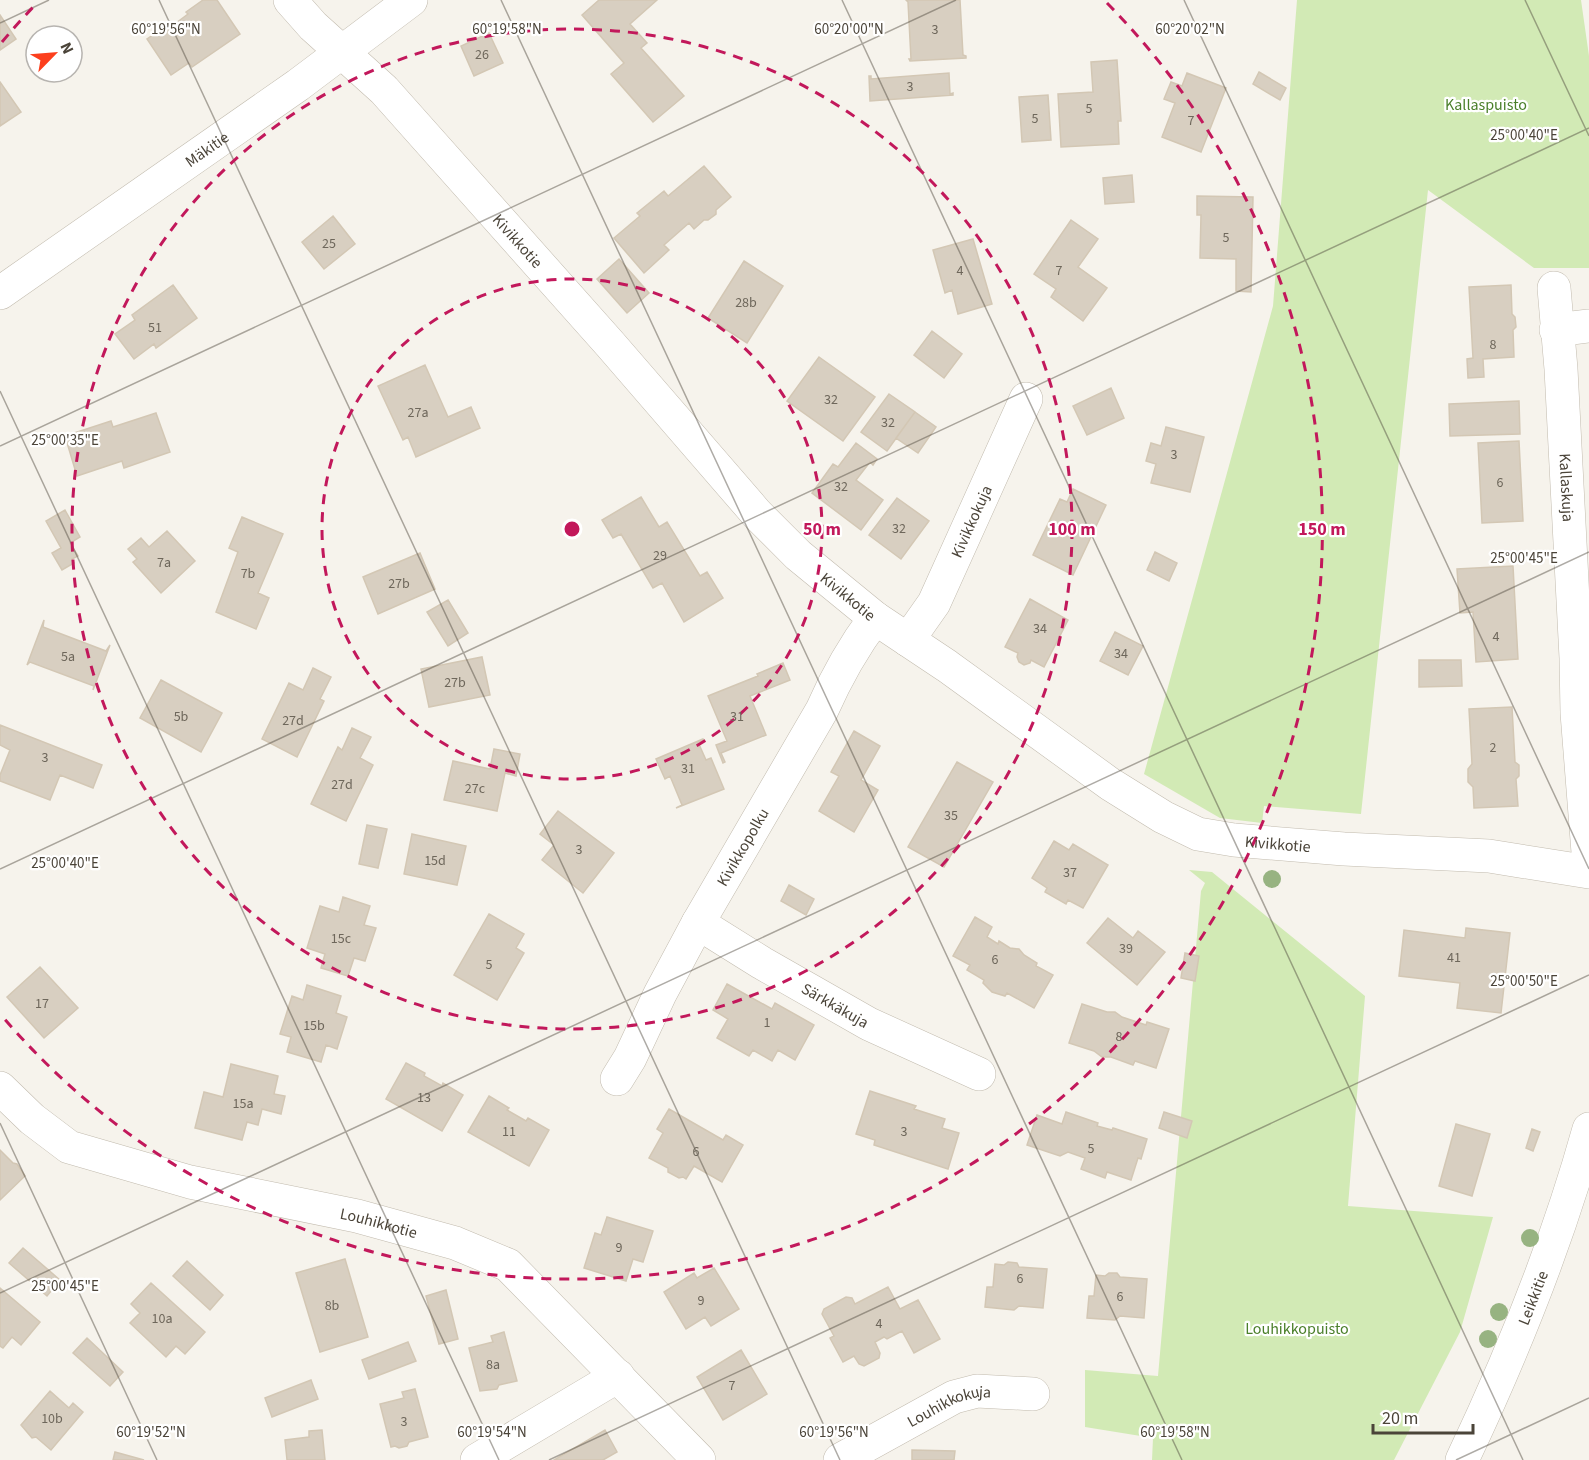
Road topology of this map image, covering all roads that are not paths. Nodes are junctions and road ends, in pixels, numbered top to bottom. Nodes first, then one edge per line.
1 (290, 0) edge
2 (411, 0) edge
3 (344, 52) junction
4 (1554, 288) dead end
5 (0, 293) edge
6 (1589, 326) edge
7 (1556, 330) junction
8 (1026, 399) dead end
9 (874, 618) junction
10 (908, 640) junction
11 (1589, 865) edge
12 (1589, 872) edge
13 (698, 923) junction
14 (979, 1074) dead end
15 (617, 1079) dead end
16 (0, 1088) edge
17 (1589, 1129) edge
18 (618, 1376) junction
19 (1033, 1394) dead end
20 (477, 1460) edge
21 (699, 1460) edge
22 (840, 1460) edge
23 (1462, 1460) edge

1 - 3 street, Kivikkotie
2 - 3 street, Mäkitie
3 - 5 street, Mäkitie
3 - 9 street, Kivikkotie
4 - 7 street, Kallaskuja
6 - 7 street
7 - 11 street, Kallaskuja
8 - 10 street, Kivikkokuja
9 - 10 street, Kivikkotie
9 - 13 street, Kivikkopolku
10 - 12 street, Kivikkotie
13 - 14 street, Särkkäkuja
13 - 15 street, Kivikkopolku
16 - 18 street, Louhikkotie
17 - 23 street, Leikkitie
18 - 20 street
18 - 21 street, Louhikkotie
19 - 22 street, Louhikkokuja

